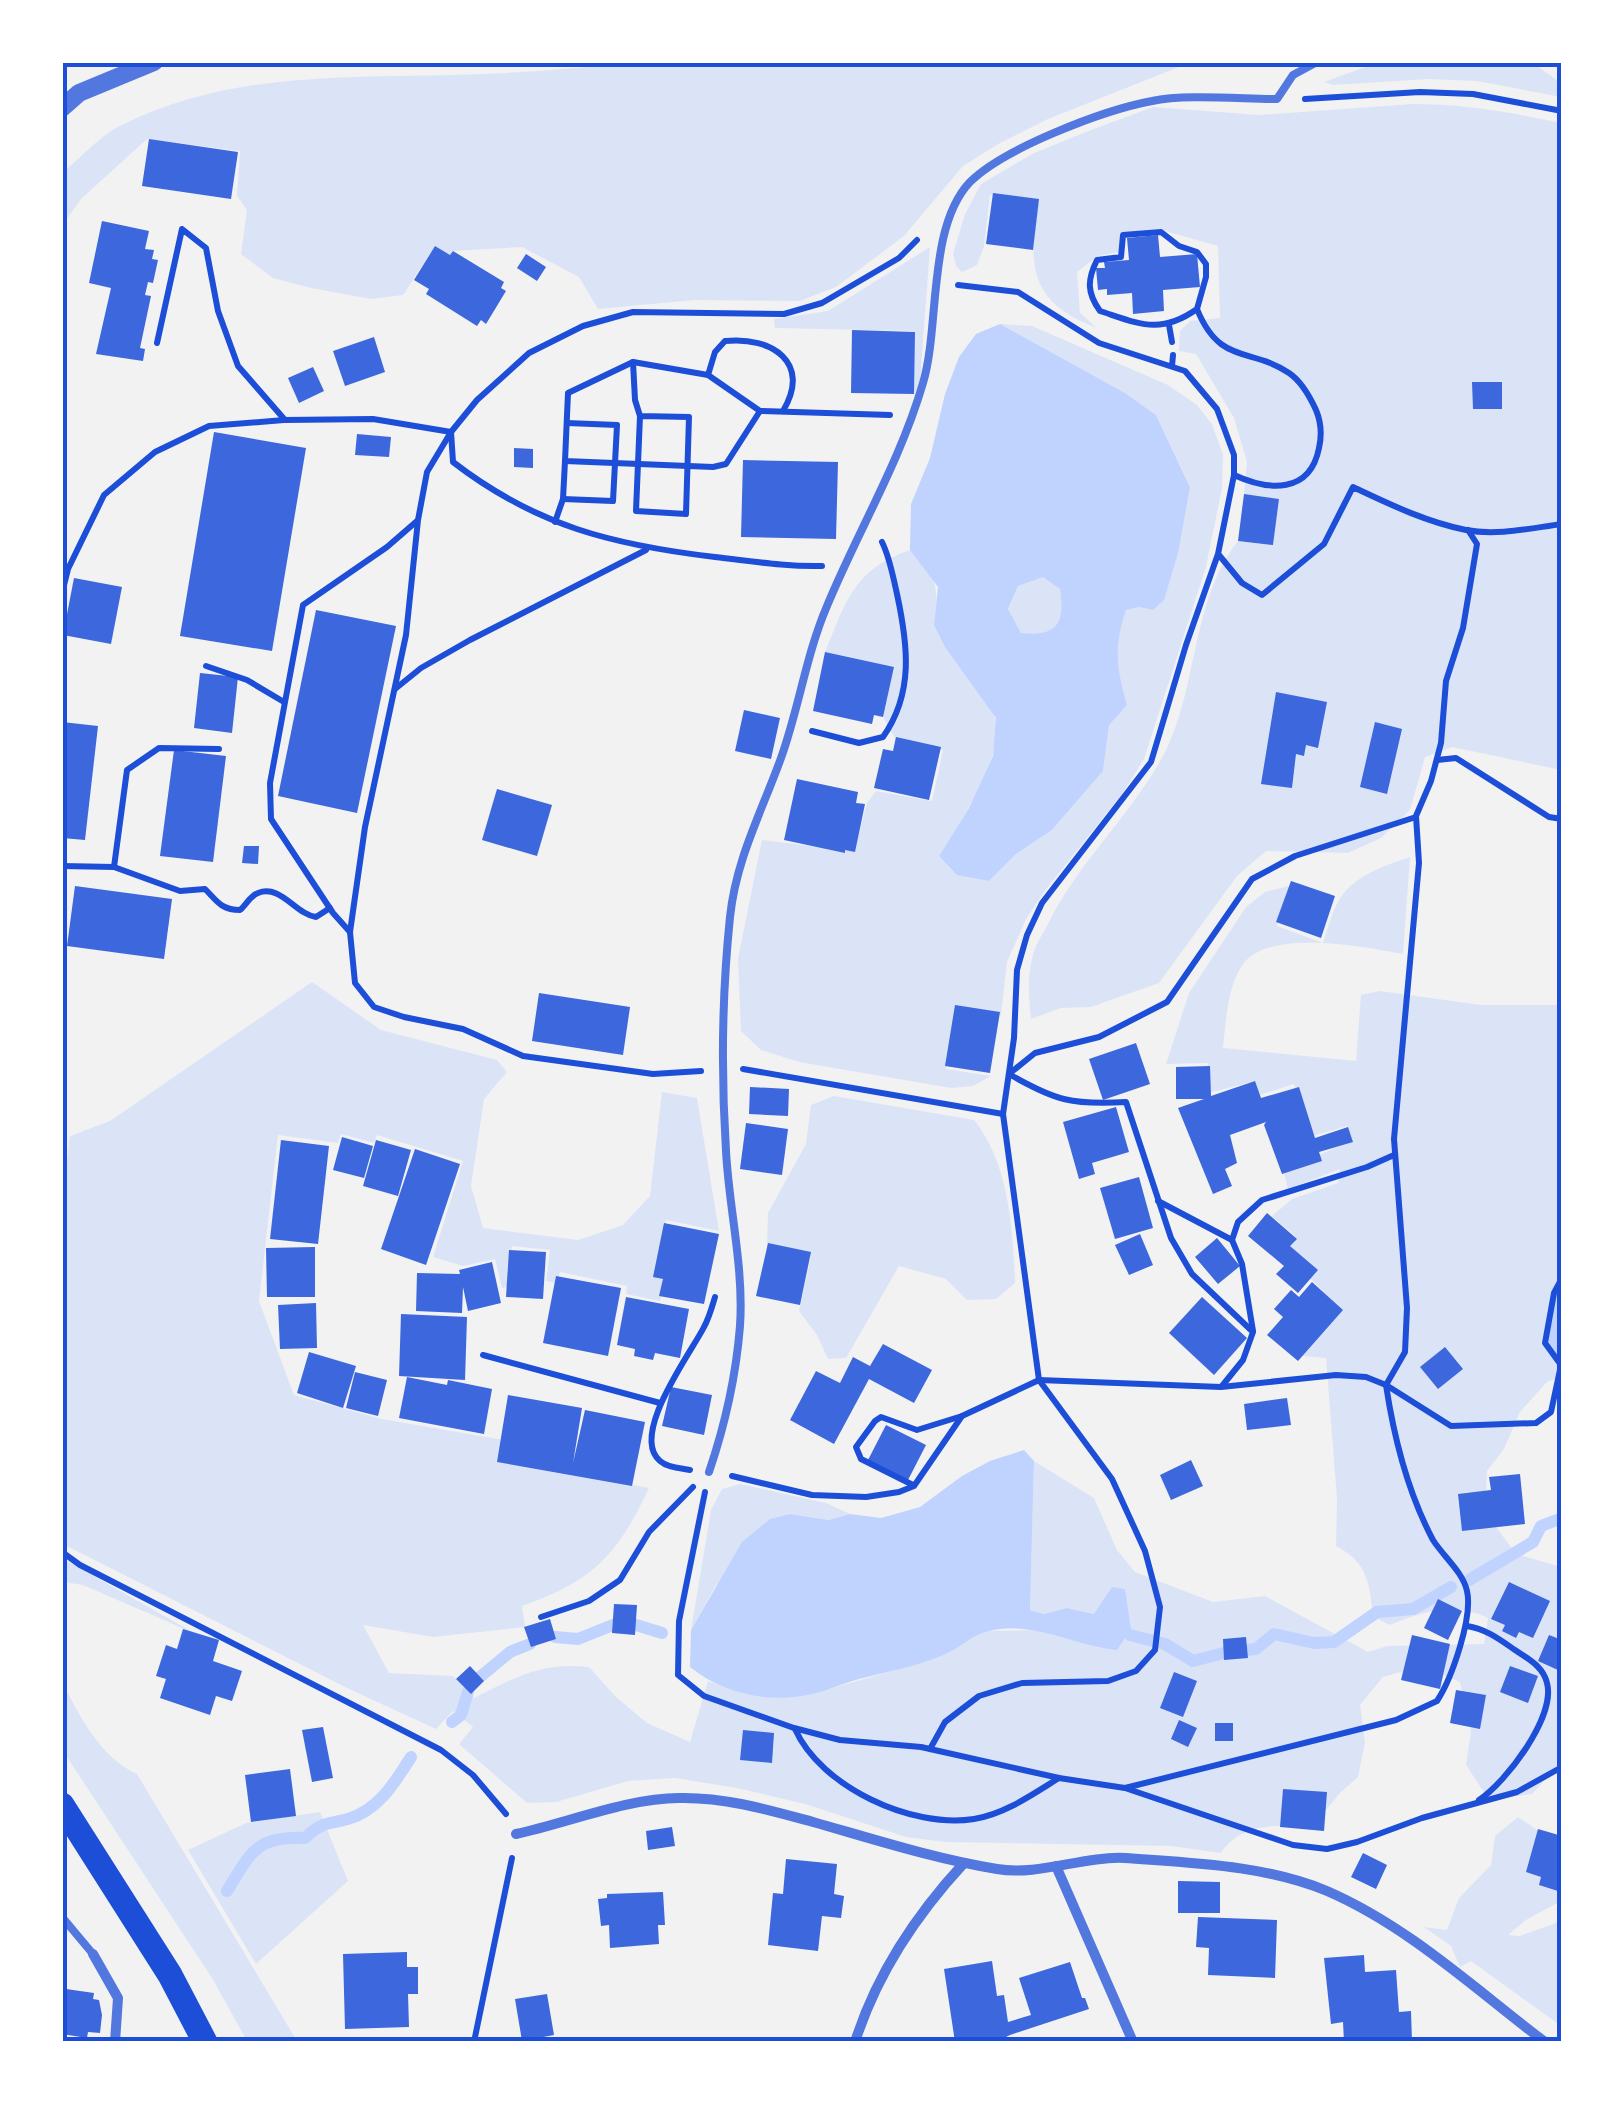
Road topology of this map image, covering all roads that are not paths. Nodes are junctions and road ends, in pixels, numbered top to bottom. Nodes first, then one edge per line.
1 (154, 62) edge
2 (1317, 62) edge
3 (62, 108) edge
4 (708, 1472) road end
5 (62, 1805) edge
6 (516, 1834) road end
7 (964, 1864) junction
8 (1056, 1866) junction
9 (62, 1917) edge
10 (93, 1954) joint
11 (115, 2042) edge
12 (205, 2042) edge
13 (855, 2042) edge
14 (1133, 2042) edge
15 (1545, 2042) edge

1 - 3 street
2 - 4 lane
5 - 12 main road
6 - 7 street
7 - 8 street
7 - 13 street
8 - 14 street
8 - 15 street
9 - 10 lane
10 - 11 street

